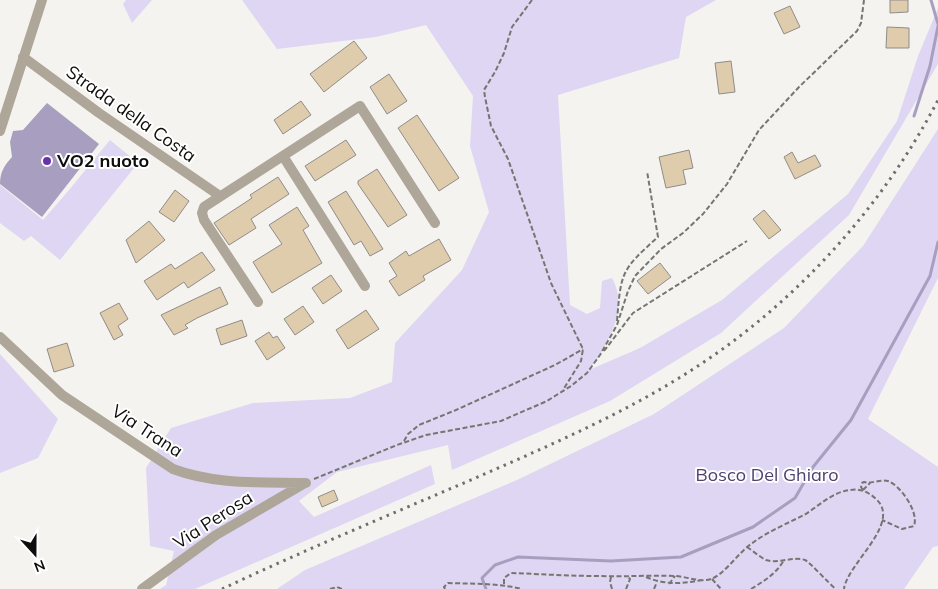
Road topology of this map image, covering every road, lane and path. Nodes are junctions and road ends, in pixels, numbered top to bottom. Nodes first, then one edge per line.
1 (42, 0) edge
2 (532, 0) edge
3 (864, 0) edge
4 (23, 57) junction
5 (0, 131) edge
6 (283, 156) junction
7 (647, 170) dead end
8 (220, 196) junction
9 (435, 223) dead end
10 (747, 241) dead end
11 (365, 286) dead end
12 (258, 302) dead end
13 (617, 325) junction
14 (0, 338) edge
15 (583, 350) junction
16 (600, 355) junction
17 (563, 392) junction
18 (404, 442) junction
19 (306, 483) junction
20 (870, 483) junction
21 (863, 490) junction
22 (882, 520) junction
23 (747, 547) junction
24 (784, 560) junction
25 (612, 576) junction
26 (627, 576) junction
27 (644, 576) junction
28 (675, 576) junction
29 (712, 579) junction
30 (705, 580) junction
31 (657, 582) junction
32 (504, 584) junction
33 (669, 584) junction
34 (142, 589) edge
35 (330, 589) edge
36 (342, 589) edge
37 (445, 589) edge
38 (522, 589) edge
39 (612, 589) edge
40 (626, 589) edge
41 (654, 589) edge
42 (721, 589) edge
43 (751, 589) edge
44 (836, 589) edge
45 (844, 589) edge

1 - 4 street
2 - 15 path
3 - 13 path
4 - 5 street
4 - 8 street, Strada della Costa
6 - 8 street
6 - 9 street
6 - 11 street
7 - 13 path
8 - 12 street
10 - 16 path
13 - 16 path
14 - 19 street, Via Trana
15 - 17 path
15 - 18 path
16 - 17 path
17 - 18 path
18 - 19 path
19 - 34 street, Via Perosa
20 - 21 path
20 - 21 path
20 - 22 path
21 - 22 path
21 - 23 path
22 - 45 path
23 - 24 path
23 - 29 path
24 - 43 path
24 - 44 path
25 - 26 path
25 - 32 path
25 - 39 path
26 - 27 path
26 - 40 path
27 - 28 path
27 - 31 path
28 - 30 path
28 - 33 path
29 - 30 path
29 - 42 path
30 - 33 path
31 - 33 path
31 - 41 path
32 - 37 path
32 - 38 path
35 - 36 path

